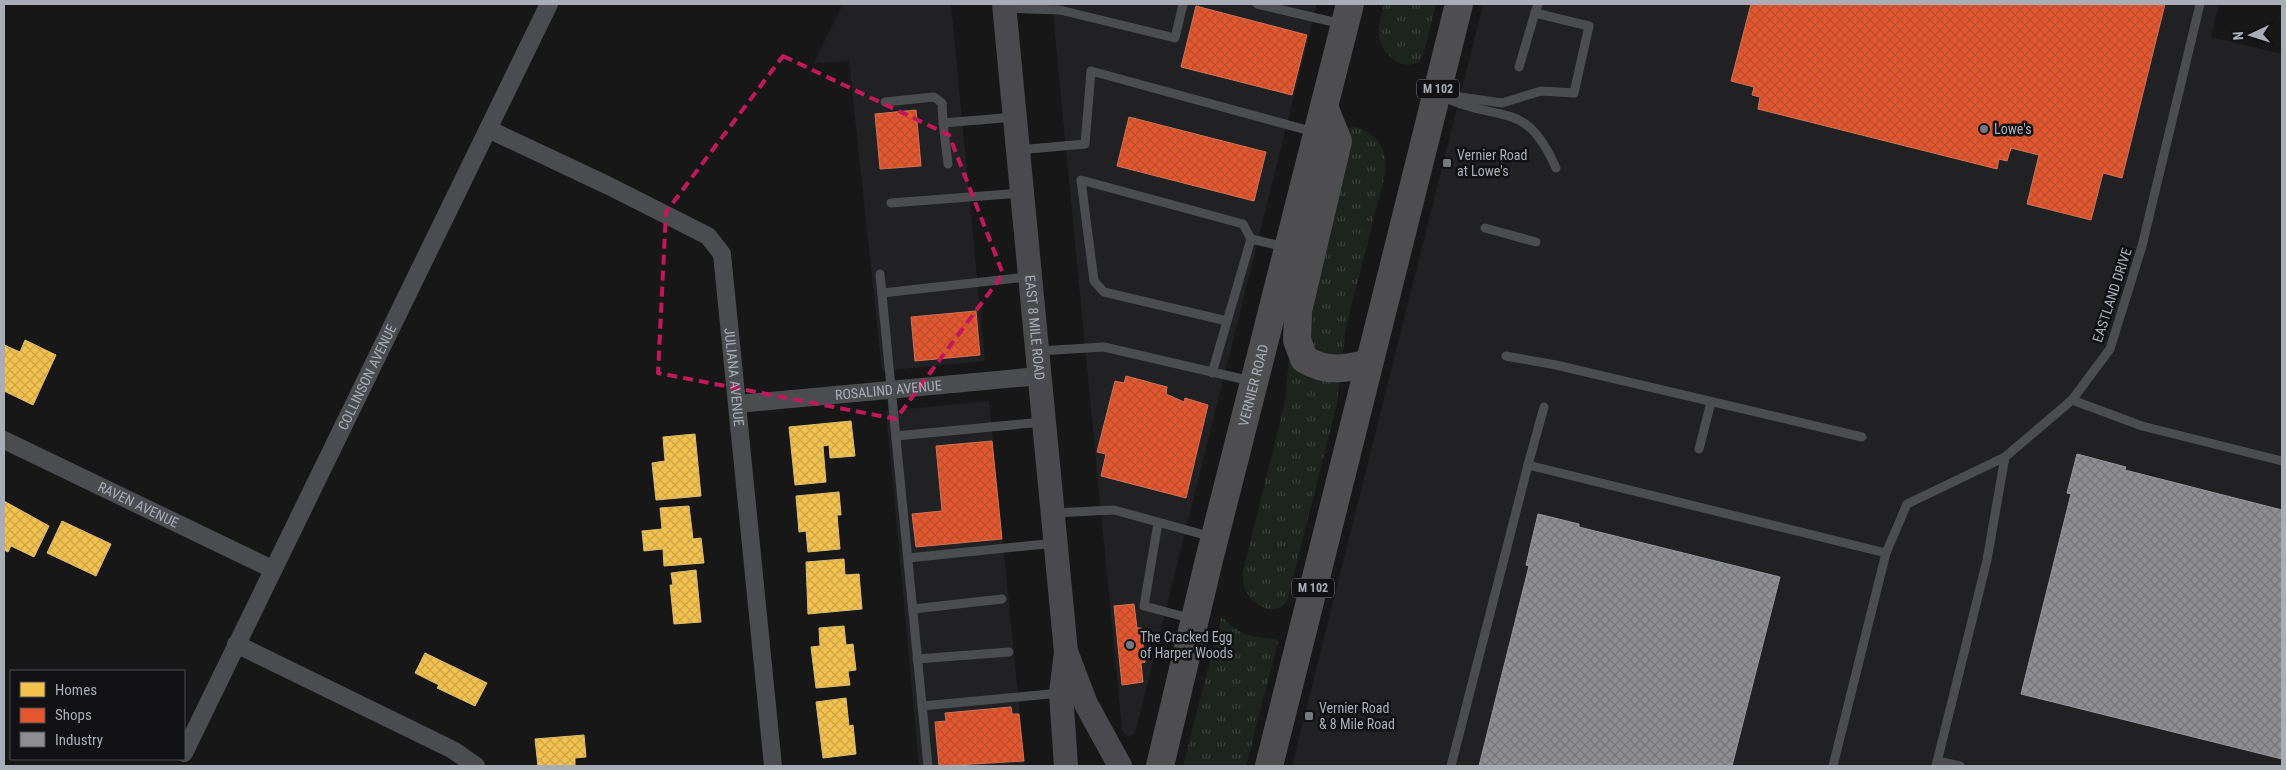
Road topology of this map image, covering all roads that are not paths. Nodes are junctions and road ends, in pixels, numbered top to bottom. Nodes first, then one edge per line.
1 (549, 4) edge
2 (1183, 4) edge
3 (1257, 4) edge
4 (1538, 4) edge
5 (2200, 4) edge
6 (1004, 6) edge
7 (1455, 7) edge
8 (1535, 13) junction
9 (1348, 14) edge
10 (1519, 67) dead end
11 (1437, 94) junction
12 (885, 102) dead end
13 (1015, 117) junction
14 (1322, 121) junction
15 (943, 123) junction
16 (488, 129) junction
17 (1018, 150) junction
18 (948, 164) dead end
19 (1556, 168) dead end
20 (1022, 193) junction
21 (891, 203) dead end
22 (1485, 228) dead end
23 (1251, 239) junction
24 (1536, 242) dead end
25 (1290, 248) junction
26 (880, 274) dead end
27 (1030, 276) junction
28 (882, 293) junction
29 (1227, 321) junction
30 (1038, 352) junction
31 (1506, 356) dead end
32 (1369, 363) junction
33 (1212, 373) junction
34 (1040, 376) junction
35 (1254, 382) junction
36 (892, 388) junction
37 (2072, 400) junction
38 (1711, 402) junction
39 (738, 404) junction
40 (1544, 407) dead end
41 (1044, 422) junction
42 (896, 436) junction
43 (1862, 437) dead end
44 (4, 440) edge
45 (1699, 450) dead end
46 (2004, 457) junction
47 (2282, 461) edge
48 (1528, 465) junction
49 (1053, 513) junction
50 (1158, 522) junction
51 (1215, 538) junction
52 (1056, 543) junction
53 (1886, 553) junction
54 (908, 558) junction
55 (272, 570) junction
56 (1002, 600) dead end
57 (912, 609) junction
58 (1196, 620) junction
59 (236, 644) junction
60 (1009, 652) dead end
61 (1066, 652) junction
62 (917, 659) junction
63 (1061, 693) junction
64 (922, 706) junction
65 (185, 750) edge
66 (1937, 763) edge
67 (476, 766) edge
68 (773, 766) edge
69 (928, 766) edge
70 (1066, 766) edge
71 (1120, 766) edge
72 (1160, 766) edge
73 (1269, 766) edge
74 (1451, 766) edge
75 (1833, 766) edge
76 (1960, 766) edge

1 - 16 street, COLLINSON AVENUE
2 - 6 lane
3 - 9 lane
4 - 8 lane
5 - 37 lane, EASTLAND DRIVE
6 - 13 street, EAST 8 MILE ROAD
7 - 11 highway, M 102
8 - 10 lane
8 - 11 lane
9 - 14 highway, VERNIER ROAD
11 - 19 lane
11 - 32 highway, M 102
12 - 15 lane
13 - 15 lane
13 - 17 street, EAST 8 MILE ROAD
14 - 17 lane
14 - 25 highway, VERNIER ROAD
14 - 32 highway
15 - 18 lane
16 - 39 street, JULIANA AVENUE
16 - 55 street, COLLINSON AVENUE
17 - 20 street, EAST 8 MILE ROAD
20 - 21 lane
20 - 27 street, EAST 8 MILE ROAD
22 - 24 lane
23 - 25 lane
23 - 29 lane
23 - 29 lane
25 - 35 highway, VERNIER ROAD
26 - 28 lane
27 - 28 lane
27 - 30 street, EAST 8 MILE ROAD
28 - 36 lane
29 - 33 lane
30 - 33 lane
30 - 34 street, EAST 8 MILE ROAD
31 - 38 lane
32 - 73 highway, M 102
33 - 35 lane
34 - 36 street, ROSALIND AVENUE
34 - 41 street, EAST 8 MILE ROAD
35 - 51 highway, VERNIER ROAD
36 - 39 street, ROSALIND AVENUE
36 - 42 lane
37 - 46 lane, EASTLAND DRIVE
37 - 47 lane
38 - 43 lane
38 - 45 lane
39 - 68 street, JULIANA AVENUE
40 - 48 lane
41 - 42 lane
41 - 49 street, EAST 8 MILE ROAD
42 - 54 lane
44 - 55 street, RAVEN AVENUE
46 - 53 lane, EASTLAND DRIVE
46 - 66 lane
48 - 53 lane
48 - 74 lane
49 - 50 lane
49 - 52 street, EAST 8 MILE ROAD
50 - 51 lane
50 - 58 lane
51 - 58 highway, VERNIER ROAD
52 - 54 lane
52 - 61 street, EAST 8 MILE ROAD
53 - 75 lane, EASTLAND DRIVE
54 - 57 lane
55 - 59 street, COLLINSON AVENUE
56 - 57 lane
57 - 62 lane
58 - 72 highway, VERNIER ROAD
59 - 65 street, COLLINSON AVENUE
59 - 67 street
60 - 62 lane
61 - 63 street, EAST 8 MILE ROAD
61 - 71 street, EAST 8 MILE ROAD
62 - 64 lane
63 - 64 lane
63 - 70 street, EAST 8 MILE ROAD
64 - 69 lane
66 - 76 lane

